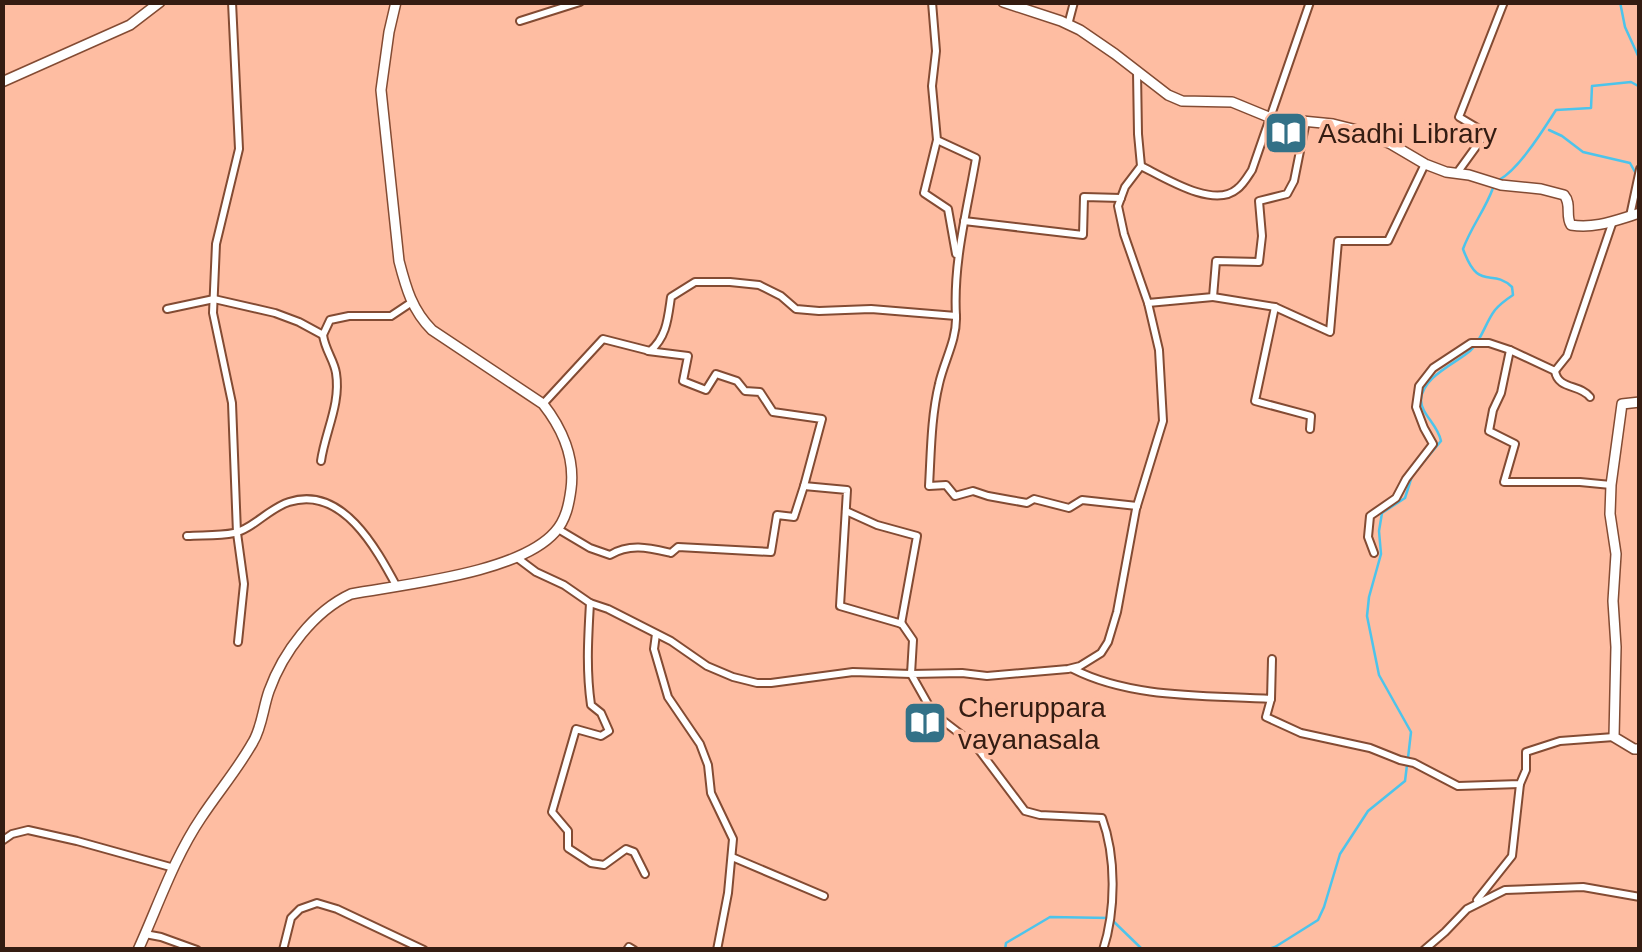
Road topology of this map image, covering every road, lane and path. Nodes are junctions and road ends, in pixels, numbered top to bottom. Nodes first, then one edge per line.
1 (160, 2) edge
2 (232, 2) edge
3 (396, 2) edge
4 (580, 2) edge
5 (932, 2) edge
6 (1003, 2) edge
7 (1074, 2) edge
8 (1310, 2) edge
9 (1504, 2) edge
10 (520, 21) dead end
11 (1068, 24) junction
12 (1137, 72) junction
13 (2, 82) edge
14 (1270, 118) junction
15 (1306, 121) junction
16 (937, 140) junction
17 (1425, 164) junction
18 (1142, 166) junction
19 (1640, 170) edge
20 (1457, 173) junction
21 (1121, 198) junction
22 (1635, 214) edge
23 (964, 221) junction
24 (1613, 221) junction
25 (957, 261) junction
26 (1213, 297) junction
27 (214, 298) junction
28 (412, 302) junction
29 (1148, 303) junction
30 (1275, 308) junction
31 (167, 309) dead end
32 (956, 316) junction
33 (323, 335) junction
34 (637, 349) junction
35 (1510, 350) junction
36 (1555, 371) junction
37 (1590, 397) dead end
38 (1640, 402) edge
39 (543, 404) junction
40 (1310, 429) dead end
41 (321, 462) dead end
42 (1611, 484) junction
43 (804, 486) junction
44 (1137, 506) junction
45 (846, 512) junction
46 (558, 529) junction
47 (238, 532) junction
48 (186, 536) dead end
49 (1374, 553) dead end
50 (515, 556) junction
51 (397, 587) junction
52 (590, 603) junction
53 (901, 624) junction
54 (656, 634) junction
55 (238, 642) dead end
56 (1272, 659) dead end
57 (1072, 668) junction
58 (911, 674) junction
59 (1272, 699) junction
60 (1614, 738) junction
61 (1640, 749) edge
62 (1520, 784) junction
63 (2, 841) edge
64 (732, 857) junction
65 (174, 868) junction
66 (645, 874) dead end
67 (824, 896) dead end
68 (1640, 897) edge
69 (1473, 906) junction
70 (145, 934) junction
71 (138, 950) edge
72 (197, 950) edge
73 (283, 950) edge
74 (424, 950) edge
75 (717, 950) edge
76 (1102, 950) edge
77 (1424, 950) edge

1 - 13 street
2 - 27 street
3 - 28 street
4 - 10 street
5 - 16 street
6 - 11 street
7 - 11 street
8 - 14 street
9 - 20 street
11 - 12 street
12 - 14 street
12 - 18 street
14 - 15 street
14 - 18 street
15 - 17 street
15 - 26 street
16 - 23 street
16 - 25 street
17 - 20 street
17 - 30 street
18 - 21 street
19 - 22 street
20 - 24 street
21 - 23 street
21 - 29 street
22 - 24 street
23 - 25 street
24 - 36 street
25 - 32 street
26 - 29 street
26 - 30 street
27 - 31 street
27 - 33 street
27 - 47 street
28 - 33 street
28 - 39 street
29 - 44 street
30 - 40 street
32 - 34 street
32 - 44 street
33 - 41 street
34 - 39 street
34 - 43 street
35 - 36 street
35 - 42 street
35 - 49 street
36 - 37 street
38 - 42 street
39 - 46 street
42 - 60 street
43 - 45 street
43 - 46 street
44 - 57 street
45 - 53 street
45 - 53 street
46 - 50 street
47 - 48 street
47 - 51 street
47 - 55 street
50 - 51 street
50 - 52 street
51 - 65 street
52 - 54 street
52 - 66 street
53 - 58 street
54 - 58 street
54 - 64 street
56 - 59 street
57 - 58 street
57 - 59 street
58 - 76 street
59 - 62 street
60 - 61 street
60 - 62 street
62 - 69 street
63 - 65 street
64 - 67 street
64 - 75 street
65 - 70 street
68 - 69 street
69 - 77 street
70 - 71 street
70 - 72 street
73 - 74 street

